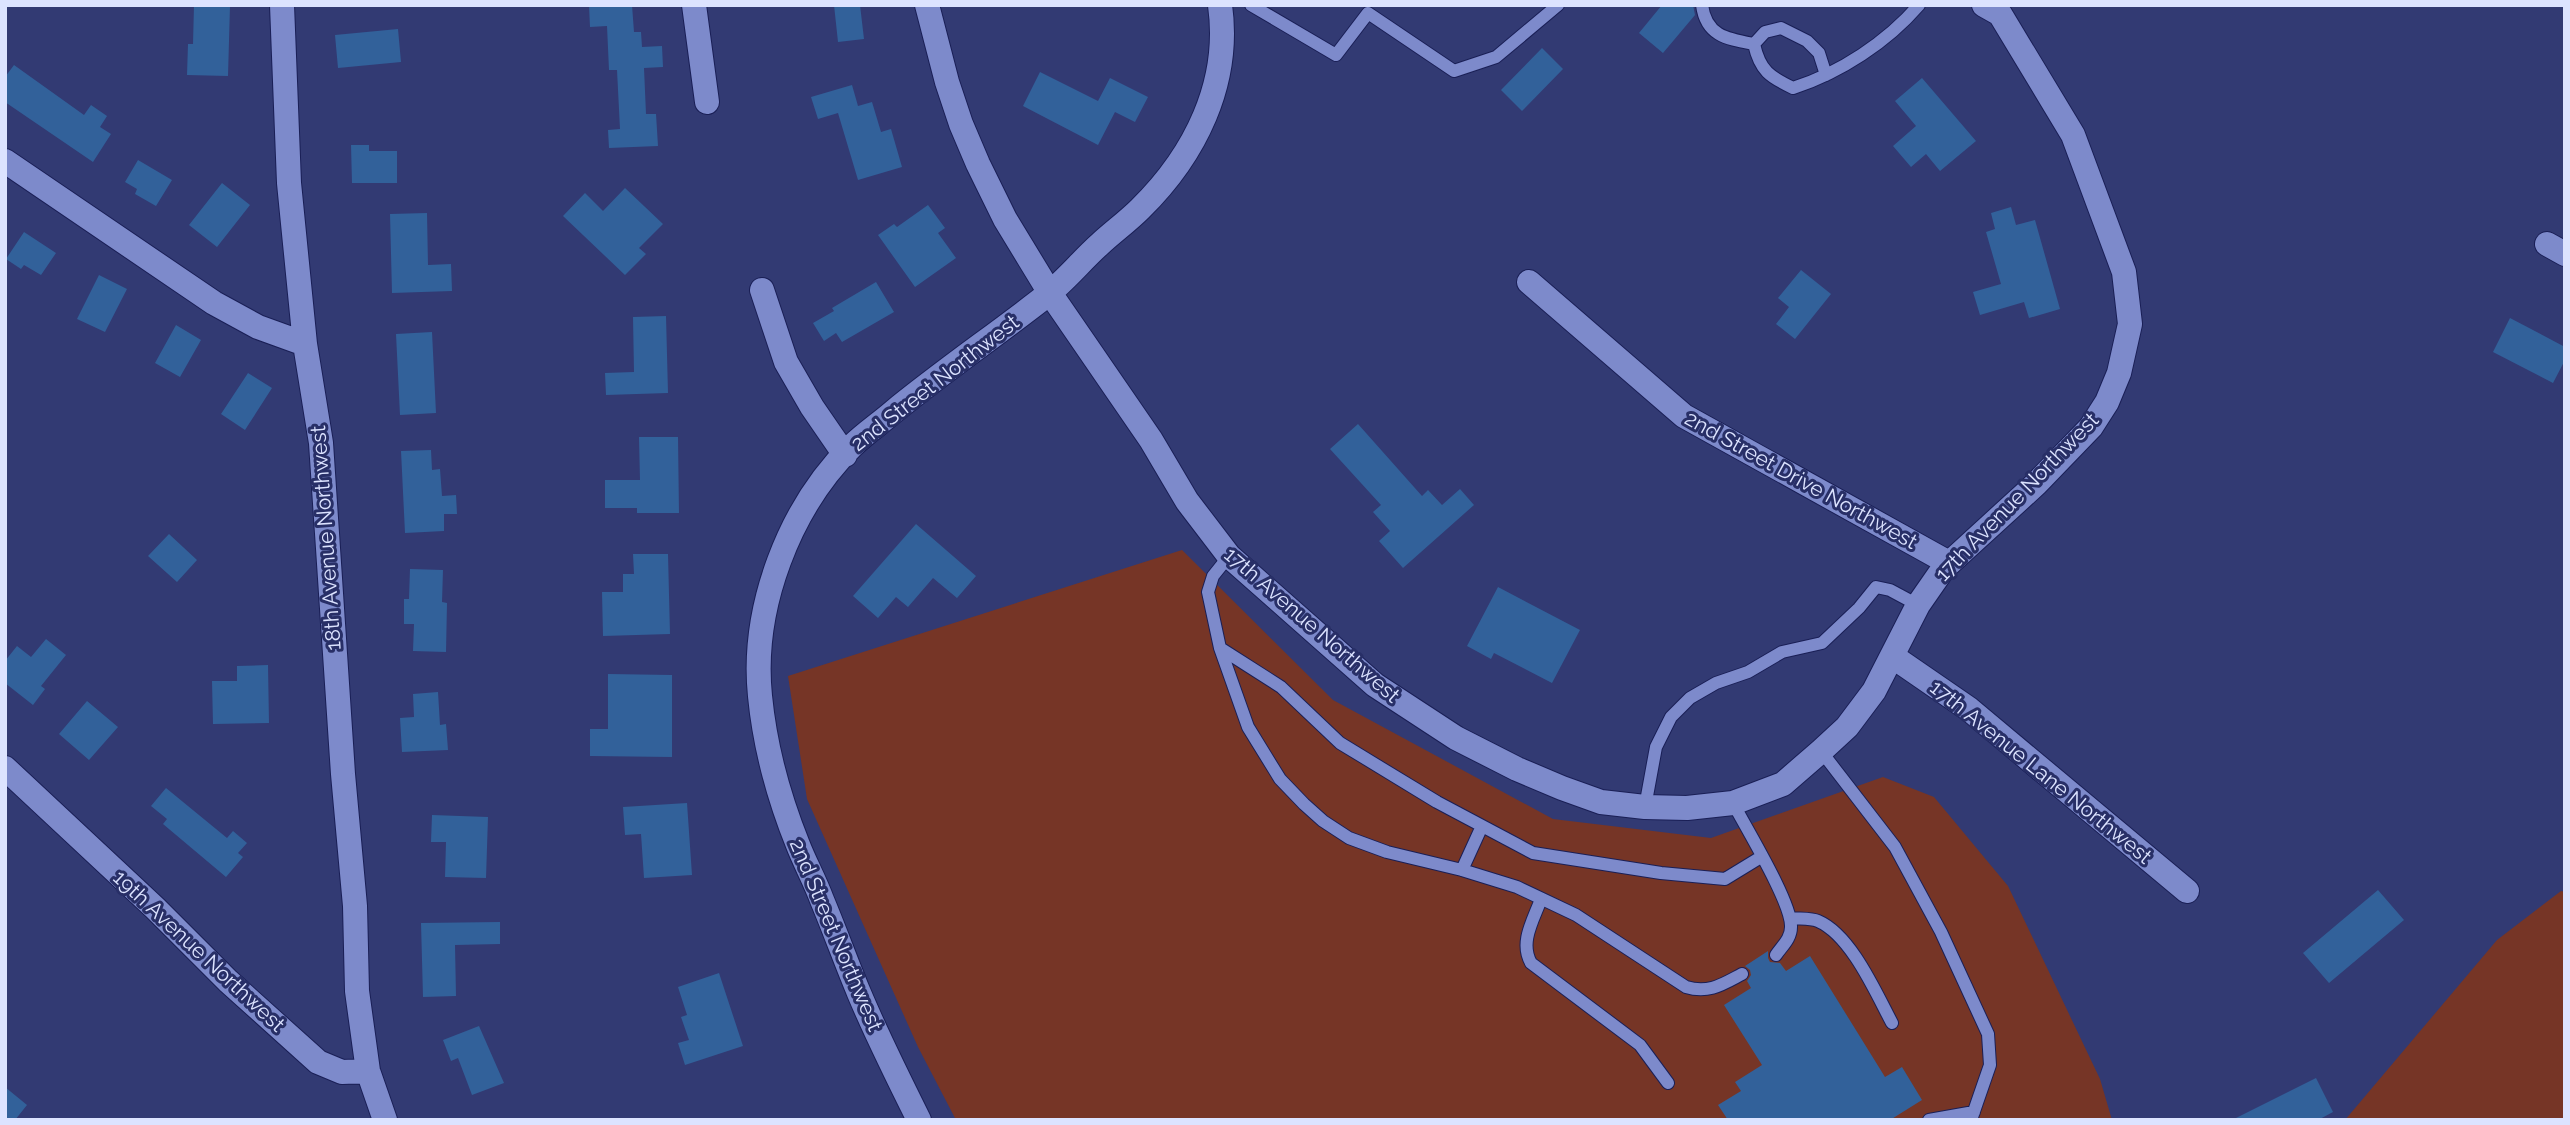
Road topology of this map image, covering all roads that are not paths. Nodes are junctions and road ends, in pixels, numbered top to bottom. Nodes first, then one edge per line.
1 (282, 5) edge
2 (694, 5) edge
3 (927, 5) edge
4 (1220, 5) edge
5 (1251, 5) edge
6 (1558, 5) edge
7 (1702, 5) edge
8 (1919, 5) edge
9 (1996, 8) edge
10 (1754, 44) junction
11 (1826, 75) junction
12 (707, 102) dead end
13 (5, 161) edge
14 (1529, 282) dead end
15 (762, 290) dead end
16 (1050, 293) junction
17 (305, 344) junction
18 (845, 455) junction
19 (1229, 556) junction
20 (1949, 563) junction
21 (1918, 605) junction
22 (1220, 648) junction
23 (1892, 656) junction
24 (1821, 751) junction
25 (5, 768) edge
26 (1733, 803) junction
27 (1645, 807) junction
28 (1482, 826) junction
29 (1761, 857) junction
30 (1462, 870) junction
31 (2187, 891) dead end
32 (1541, 899) junction
33 (1791, 918) junction
34 (1776, 955) dead end
35 (1742, 974) dead end
36 (1892, 1023) dead end
37 (368, 1071) junction
38 (1668, 1083) dead end
39 (1973, 1116) edge
40 (385, 1120) edge
41 (919, 1120) edge
42 (1929, 1120) edge

1 - 17 street, 18th Avenue Northwest
2 - 12 street
3 - 16 street, 17th Avenue Northwest
4 - 16 street, 2nd Street Northwest
5 - 6 lane
7 - 10 lane
8 - 11 lane
9 - 20 street, 17th Avenue Northwest
10 - 11 lane
10 - 11 lane
13 - 17 street
14 - 20 street, 2nd Street Drive Northwest
15 - 18 street
16 - 18 street, 2nd Street Northwest
16 - 19 street, 17th Avenue Northwest
17 - 37 street, 18th Avenue Northwest
18 - 41 street, 2nd Street Northwest
19 - 22 lane
19 - 27 street, 17th Avenue Northwest
20 - 21 street, 17th Avenue Northwest
21 - 23 street, 17th Avenue Northwest
21 - 27 lane
22 - 28 lane
22 - 30 lane
23 - 24 street, 17th Avenue Northwest
23 - 31 street, 17th Avenue Lane Northwest
24 - 26 street, 17th Avenue Northwest
24 - 39 lane
25 - 37 street, 19th Avenue Northwest
26 - 27 street, 17th Avenue Northwest
26 - 29 lane
28 - 29 lane
28 - 30 lane
29 - 33 lane
30 - 32 lane
32 - 35 lane
32 - 38 lane
33 - 34 lane
33 - 36 lane
37 - 40 street
39 - 42 lane

